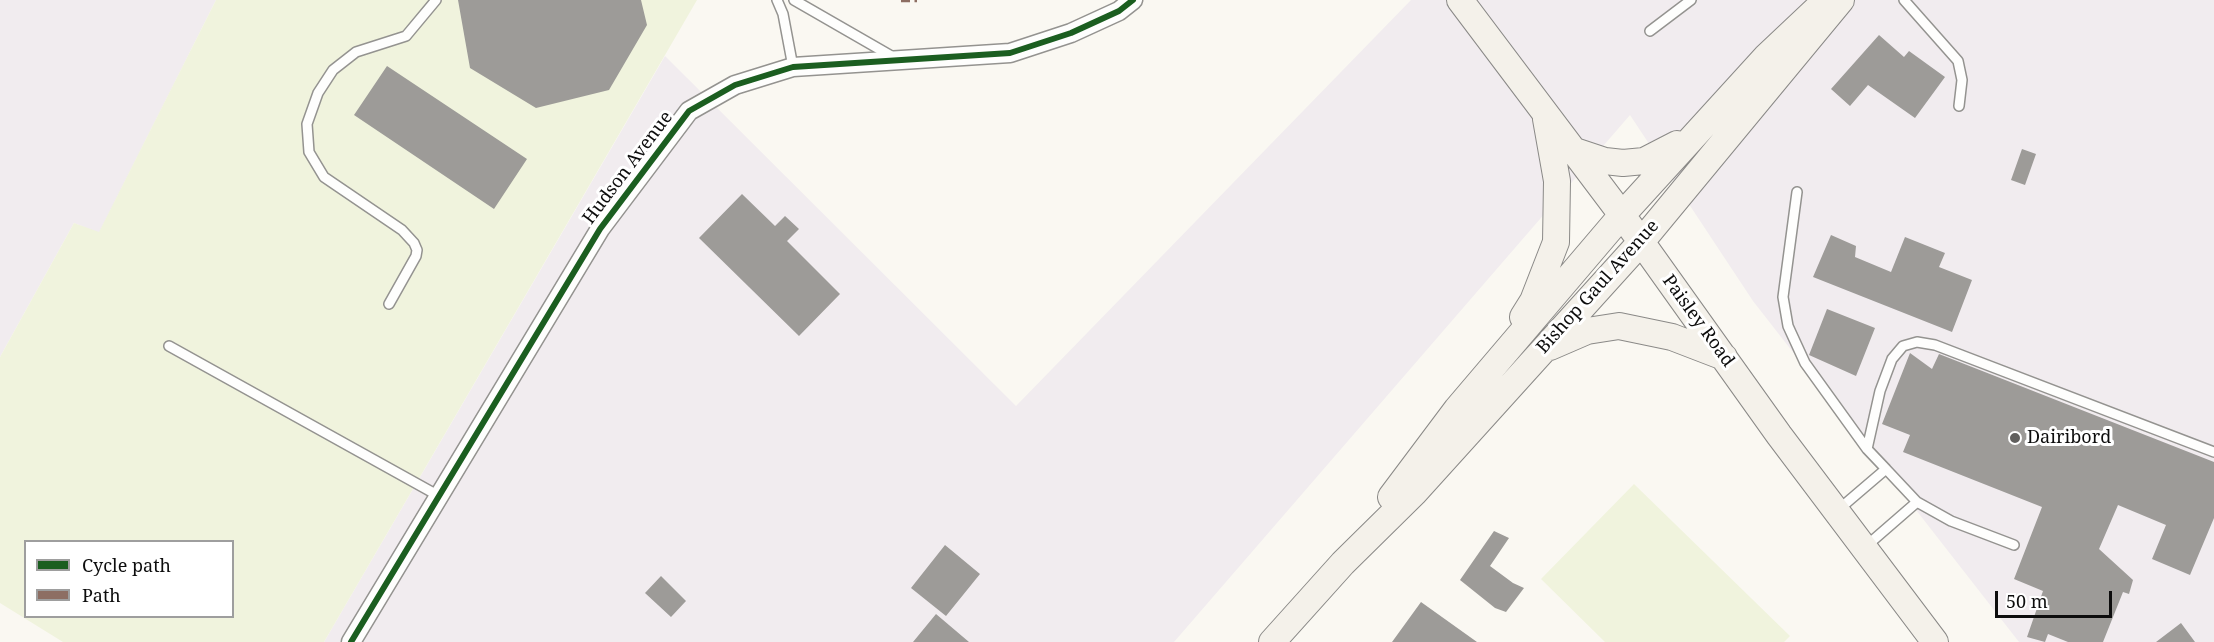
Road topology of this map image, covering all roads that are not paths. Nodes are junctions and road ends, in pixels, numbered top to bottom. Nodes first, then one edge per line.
1 (436, 0) edge
2 (777, 0) edge
3 (794, 0) edge
4 (1132, 0) edge
5 (1460, 0) edge
6 (1691, 0) edge
7 (1827, 0) edge
8 (1841, 0) edge
9 (1904, 0) edge
10 (1650, 30) dead end
11 (896, 59) junction
12 (793, 67) junction
13 (1959, 106) dead end
14 (1545, 116) junction
15 (1694, 134) junction
16 (1572, 150) junction
17 (1797, 192) dead end
18 (1622, 215) junction
19 (1641, 242) junction
20 (389, 304) dead end
21 (169, 346) dead end
22 (1537, 354) junction
23 (1724, 357) junction
24 (1493, 369) junction
25 (1867, 448) junction
26 (2214, 452) edge
27 (1886, 469) junction
28 (439, 496) junction
29 (1917, 502) junction
30 (1837, 511) junction
31 (2014, 545) dead end
32 (1864, 548) junction
33 (1343, 563) junction
34 (351, 642) edge
35 (1272, 642) edge
36 (1935, 642) edge

1 - 20 lane
2 - 12 lane
3 - 11 lane
4 - 11 street, Hudson Avenue
5 - 14 main road, Paisley Road
6 - 10 lane
7 - 15 main road, Bishop Gaul Avenue
8 - 19 main road, Bishop Gaul Avenue
9 - 13 lane
11 - 12 street, Hudson Avenue
12 - 28 street, Hudson Avenue
14 - 16 main road, Paisley Road
14 - 24 main road
15 - 16 main road
15 - 18 main road, Bishop Gaul Avenue
16 - 18 main road, Paisley Road
17 - 25 lane
18 - 19 main road, Paisley Road
18 - 24 main road, Bishop Gaul Avenue
19 - 22 main road, Bishop Gaul Avenue
19 - 23 main road, Paisley Road
21 - 28 lane
22 - 23 main road
22 - 33 main road, Bishop Gaul Avenue
23 - 30 main road, Paisley Road
24 - 33 main road, Bishop Gaul Avenue
25 - 26 lane
25 - 27 lane
27 - 29 lane
27 - 30 lane
28 - 34 street, Hudson Avenue
29 - 31 lane
29 - 32 lane
30 - 32 main road, Paisley Road
32 - 36 main road, Paisley Road
33 - 35 main road, Bishop Gaul Avenue

